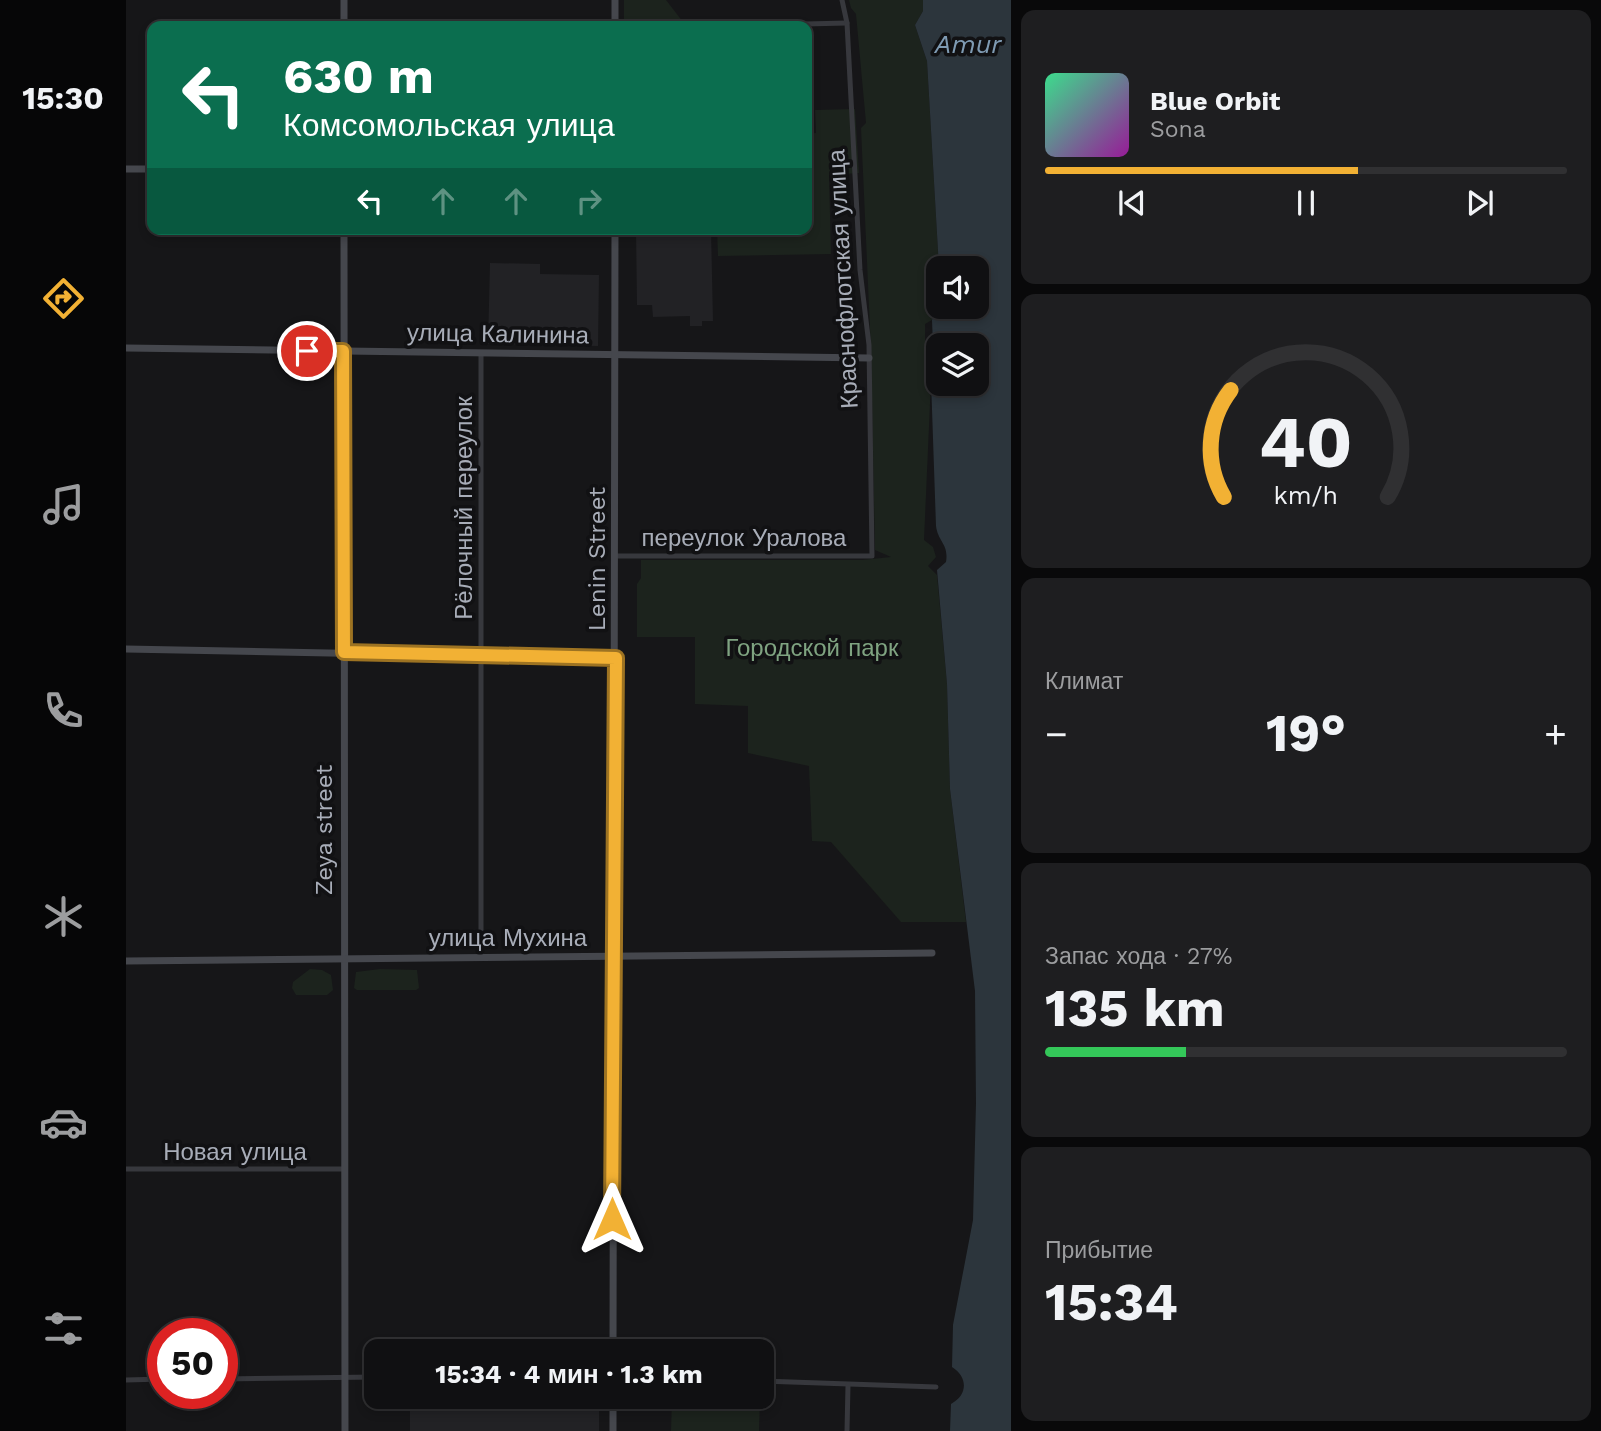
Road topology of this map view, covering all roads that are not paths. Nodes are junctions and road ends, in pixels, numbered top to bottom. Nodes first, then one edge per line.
1 (344, 0) edge
2 (615, 0) edge
3 (842, 0) edge
4 (344, 21) edge
5 (615, 21) edge
6 (847, 23) junction
7 (812, 24) edge
8 (126, 169) edge
9 (147, 169) edge
10 (344, 235) edge
11 (615, 235) edge
12 (126, 348) edge
13 (343, 351) junction
14 (481, 353) junction
15 (615, 356) junction
16 (869, 358) junction
17 (616, 555) junction
18 (872, 556) joint
19 (126, 649) edge
20 (344, 652) junction
21 (481, 656) junction
22 (616, 658) junction
23 (932, 953) dead end
24 (614, 957) junction
25 (481, 958) junction
26 (344, 959) junction
27 (126, 961) edge
28 (126, 1169) edge
29 (344, 1169) junction
30 (613, 1339) edge
31 (345, 1377) junction
32 (364, 1377) edge
33 (147, 1379) edge
34 (238, 1379) edge
35 (126, 1380) edge
36 (774, 1382) edge
37 (848, 1385) junction
38 (936, 1387) dead end
39 (613, 1409) edge
40 (345, 1431) edge
41 (613, 1431) edge
42 (847, 1431) edge

1 - 4 main road
2 - 5 main road
3 - 6 street, Краснофлотская улица
6 - 7 street
6 - 16 street, Краснофлотская улица
8 - 9 main road
10 - 13 main road, Zeya street
11 - 15 main road, Lenin Street
12 - 13 main road, улица Калинина
13 - 14 main road, улица Калинина
13 - 20 main road, Zeya street
14 - 15 main road, улица Калинина
14 - 21 street, Рёлочный переулок
15 - 16 main road, улица Калинина
15 - 17 main road, Lenin Street
16 - 18 street, Краснофлотская улица
17 - 18 street, переулок Уралова
17 - 22 main road, Lenin Street
19 - 20 main road
20 - 21 main road
20 - 26 main road, Zeya street
21 - 22 street
21 - 25 street, Рёлочный переулок
22 - 24 main road, Lenin Street
23 - 24 main road, улица Мухина
24 - 25 main road, улица Мухина
24 - 30 main road, Lenin Street
25 - 26 main road, улица Мухина
26 - 27 main road, улица Мухина
26 - 29 main road, Zeya street
28 - 29 street, Новая улица
29 - 31 main road, Zeya street
31 - 32 street
31 - 34 street
31 - 40 main road, Zeya street
33 - 35 street
36 - 37 street
37 - 38 street
37 - 42 street
39 - 41 main road

